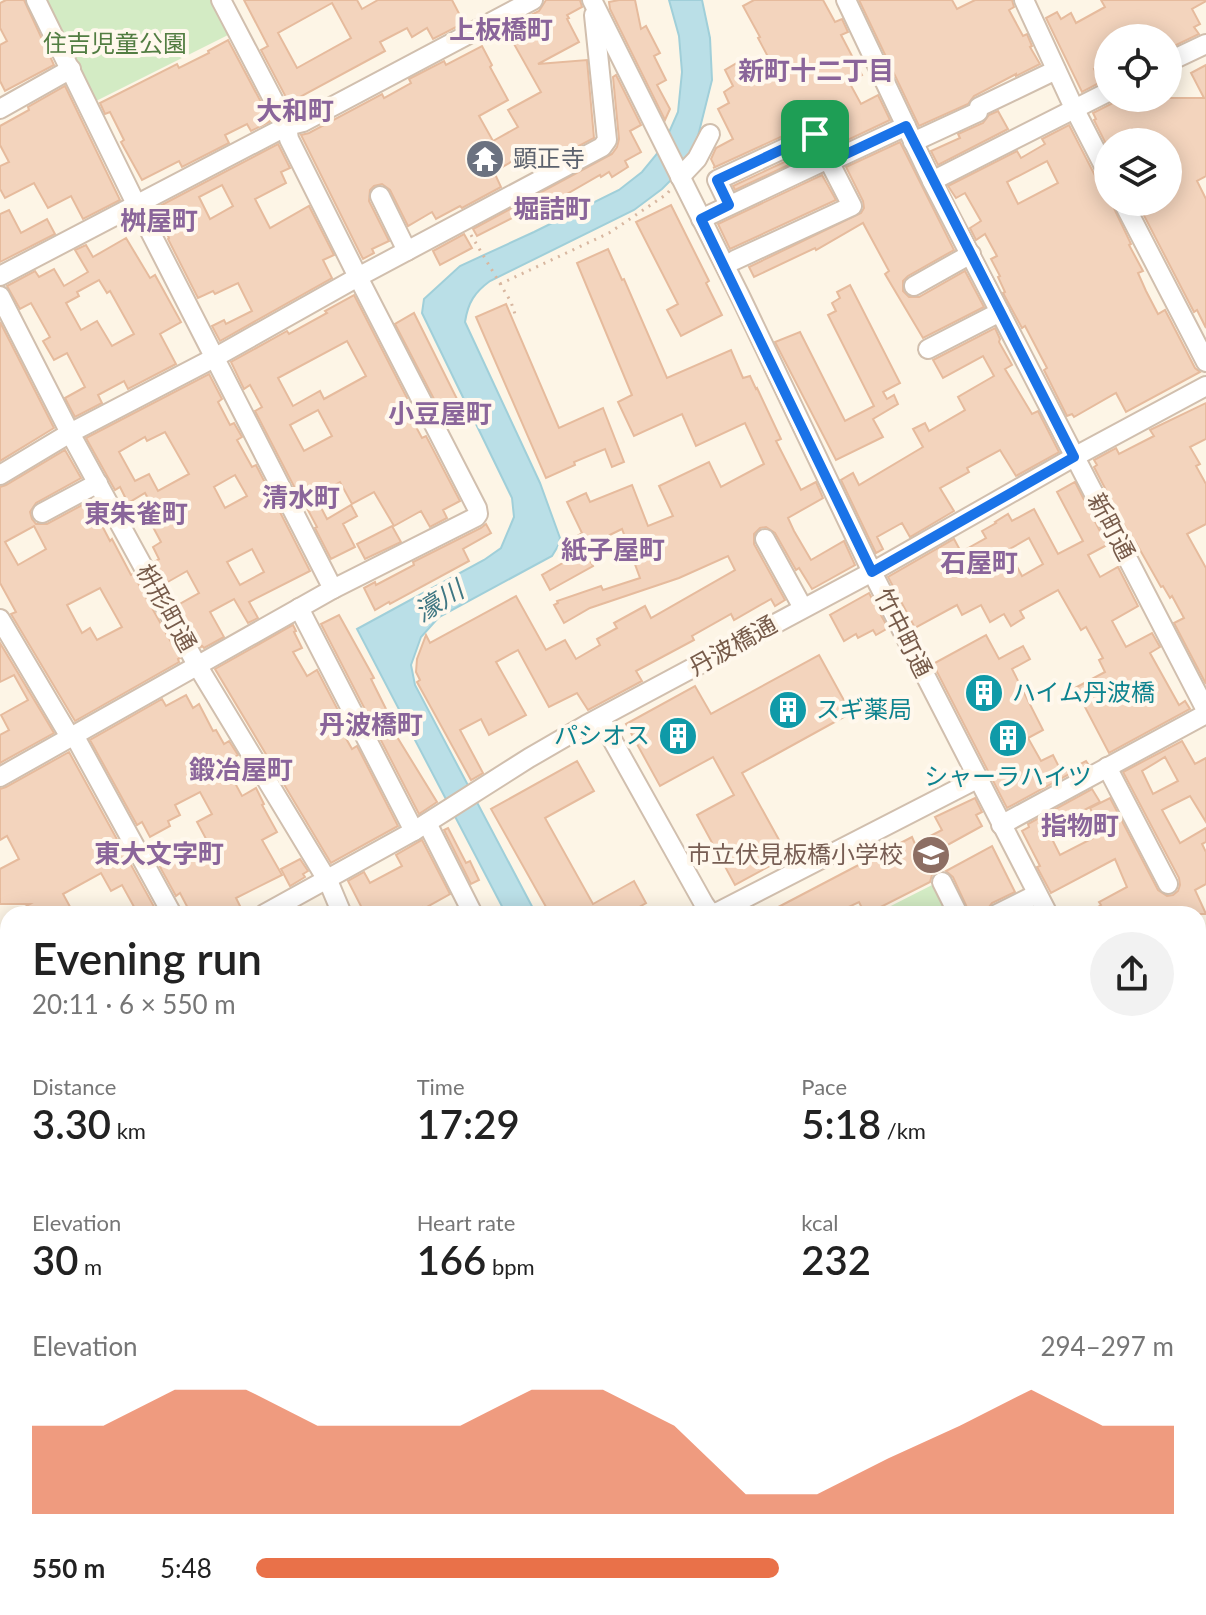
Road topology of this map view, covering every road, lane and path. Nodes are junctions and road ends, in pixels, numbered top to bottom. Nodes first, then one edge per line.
1 (36, 0) edge
2 (221, 0) edge
3 (533, 0) edge
4 (846, 0) edge
5 (1024, 0) edge
6 (592, 2) edge
7 (1206, 44) edge
8 (1182, 55) edge
9 (71, 69) junction
10 (1056, 70) junction
11 (1094, 99) edge
12 (2, 103) edge
13 (1074, 108) junction
14 (287, 126) junction
15 (710, 134) dead end
16 (909, 134) junction
17 (1094, 147) edge
18 (829, 161) junction
19 (680, 177) junction
20 (932, 181) junction
21 (380, 196) dead end
22 (729, 205) junction
23 (137, 206) junction
24 (1130, 216) edge
25 (701, 219) junction
26 (478, 249) dead end
27 (407, 251) junction
28 (971, 254) junction
29 (735, 260) dead end
30 (0, 276) edge
31 (358, 277) junction
32 (500, 284) junction
33 (914, 286) dead end
34 (0, 296) edge
35 (1000, 312) junction
36 (516, 317) dead end
37 (928, 349) dead end
38 (214, 358) junction
39 (1206, 362) edge
40 (1206, 386) edge
41 (70, 433) junction
42 (1074, 457) junction
43 (0, 475) edge
44 (98, 483) junction
45 (42, 513) dead end
46 (765, 539) dead end
47 (872, 572) junction
48 (333, 589) junction
49 (299, 608) junction
50 (803, 608) junction
51 (0, 619) edge
52 (197, 665) junction
53 (1206, 712) edge
54 (600, 718) junction
55 (72, 736) junction
56 (1107, 767) junction
57 (0, 777) edge
58 (977, 779) junction
59 (428, 822) junction
60 (1001, 825) junction
61 (1159, 877) dead end
62 (327, 880) junction
63 (942, 882) dead end
64 (1037, 894) junction
65 (168, 906) edge
66 (279, 906) edge
67 (338, 906) edge
68 (469, 906) edge
69 (705, 906) edge
70 (730, 906) edge
71 (954, 906) edge
72 (1013, 906) edge
73 (1044, 906) edge

1 - 9 street
2 - 14 street
3 - 14 street
4 - 16 street, 新町通
5 - 10 street
6 - 19 street, 竹中町通
6 - 27 street
7 - 8 street
9 - 12 street
9 - 23 street
10 - 13 street
10 - 16 street
11 - 13 street
13 - 17 street
13 - 20 street
14 - 23 street
14 - 31 street
15 - 19 street
16 - 18 street
16 - 20 street, 新町通
18 - 22 street
18 - 22 street
18 - 29 street
19 - 25 street, 竹中町通
19 - 32 path
20 - 28 street, 新町通
21 - 27 street
22 - 25 street
23 - 30 street
23 - 38 street
24 - 39 street
25 - 47 street, 竹中町通
26 - 32 path
27 - 31 street
28 - 33 street
28 - 35 street, 新町通
31 - 38 street
31 - 48 street
32 - 36 path
34 - 41 street, 枡形町通
35 - 37 street
35 - 42 street, 新町通
38 - 41 street
38 - 48 street
40 - 42 street, 丹波橋通
41 - 43 street
41 - 44 street, 枡形町通
42 - 47 street, 丹波橋通
42 - 53 street, 新町通
44 - 45 street
44 - 52 street, 枡形町通
46 - 50 street
47 - 50 street, 丹波橋通
47 - 58 street, 竹中町通
48 - 49 street
49 - 52 street
49 - 59 street
50 - 54 street, 丹波橋通
51 - 55 street
52 - 55 street
52 - 62 street, 枡形町通
53 - 56 street
54 - 59 street, 丹波橋通
54 - 69 street
55 - 57 street
55 - 65 street
56 - 60 street
56 - 61 street
58 - 60 street, 竹中町通
58 - 70 street
59 - 62 street, 丹波橋通
59 - 68 street
60 - 64 street, 竹中町通
62 - 66 street, 丹波橋通
62 - 67 street, 枡形町通
63 - 71 street
64 - 72 street
64 - 73 street, 竹中町通

